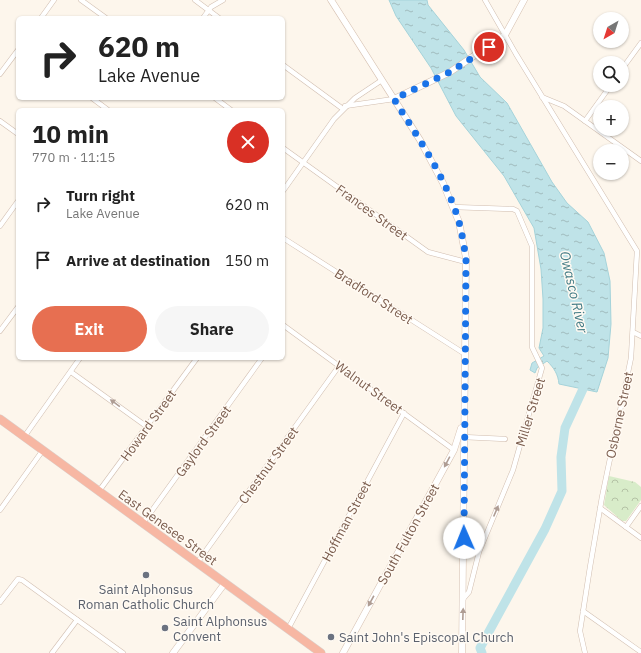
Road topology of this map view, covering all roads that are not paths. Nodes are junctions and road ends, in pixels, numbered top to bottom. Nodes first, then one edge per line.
1 (54, 0) edge
2 (81, 0) edge
3 (195, 0) edge
4 (223, 0) edge
5 (331, 0) edge
6 (485, 0) edge
7 (524, 0) edge
8 (208, 10) junction
9 (42, 16) edge
10 (103, 16) edge
11 (204, 16) edge
12 (216, 16) edge
13 (505, 35) junction
14 (641, 43) edge
15 (16, 53) edge
16 (629, 59) edge
17 (285, 66) edge
18 (0, 74) edge
19 (382, 80) junction
20 (606, 92) edge
21 (542, 96) junction
22 (394, 99) junction
23 (95, 100) edge
24 (218, 100) edge
25 (105, 108) edge
26 (228, 108) edge
27 (344, 108) junction
28 (0, 121) edge
29 (585, 121) junction
30 (16, 133) edge
31 (285, 150) edge
32 (641, 161) edge
33 (303, 163) junction
34 (285, 187) edge
35 (16, 204) edge
36 (454, 207) junction
37 (0, 226) edge
38 (285, 240) edge
39 (466, 262) junction
40 (16, 310) edge
41 (285, 328) edge
42 (0, 331) edge
43 (633, 332) junction
44 (641, 336) edge
45 (465, 354) junction
46 (79, 360) edge
47 (196, 360) edge
48 (261, 360) edge
49 (339, 366) junction
50 (71, 372) junction
51 (464, 412) junction
52 (404, 413) junction
53 (0, 419) edge
54 (146, 426) junction
55 (24, 437) junction
56 (463, 437) junction
57 (505, 439) dead end
58 (43, 450) junction
59 (454, 450) junction
60 (464, 451) junction
61 (99, 491) junction
62 (641, 506) edge
63 (600, 508) junction
64 (0, 510) edge
65 (143, 524) junction
66 (626, 527) junction
67 (641, 538) edge
68 (197, 563) junction
69 (225, 583) junction
70 (463, 600) junction
71 (0, 602) edge
72 (583, 612) junction
73 (77, 620) junction
74 (288, 629) junction
75 (641, 652) edge
76 (52, 653) edge
77 (123, 653) edge
78 (173, 653) edge
79 (321, 653) edge
80 (343, 653) edge
81 (462, 653) edge
82 (585, 653) edge

1 - 9 street
2 - 10 street
3 - 8 street
4 - 8 street
5 - 19 main road
6 - 13 street, Osborne Street
7 - 13 main road
8 - 11 street
8 - 12 street
13 - 21 street, Osborne Street
13 - 22 main road
14 - 16 street
15 - 18 street
17 - 27 street
19 - 22 main road
19 - 27 street
20 - 29 street
21 - 29 street
21 - 43 street, Osborne Street
22 - 27 street
22 - 36 main road
23 - 25 street
24 - 26 street
27 - 33 street
28 - 30 street
29 - 32 street
31 - 33 street, Frances Street
33 - 34 street
33 - 39 street, Frances Street
35 - 37 street
36 - 39 main road
70 -> 36 street, Miller Street
38 - 45 street, Bradford Street
39 - 45 main road
40 - 42 street
41 - 49 street, Walnut Street
43 - 44 street
43 - 63 street, Osborne Street
45 - 51 main road
46 - 50 street
47 - 54 street, Howard Street
48 - 65 street, Gaylord Street
49 - 52 street, Walnut Street
49 - 68 street, Chestnut Street
54 -> 50 street
50 - 55 street
51 - 56 main road
51 - 59 main road, South Fulton Street
52 - 59 street, Walnut Street
52 - 74 street, Hoffman Street
53 - 55 highway, East Genesee Street
54 - 61 street, Howard Street
55 - 58 highway, East Genesee Street
56 - 57 street
56 - 60 main road
58 - 61 highway, East Genesee Street
58 - 64 street
59 - 60 main road
59 -> 80 main road, South Fulton Street
60 - 70 main road
61 - 65 highway, East Genesee Street
62 - 66 street
63 - 66 street
63 - 72 street, Osborne Street
65 - 68 highway, East Genesee Street
66 - 67 street
68 - 69 highway, East Genesee Street
69 - 74 highway, East Genesee Street
69 - 78 main road
81 -> 70 main road
71 - 73 street
72 - 75 street
72 - 82 street, Osborne Street
73 - 76 street
73 - 77 street
74 - 79 highway, East Genesee Street

